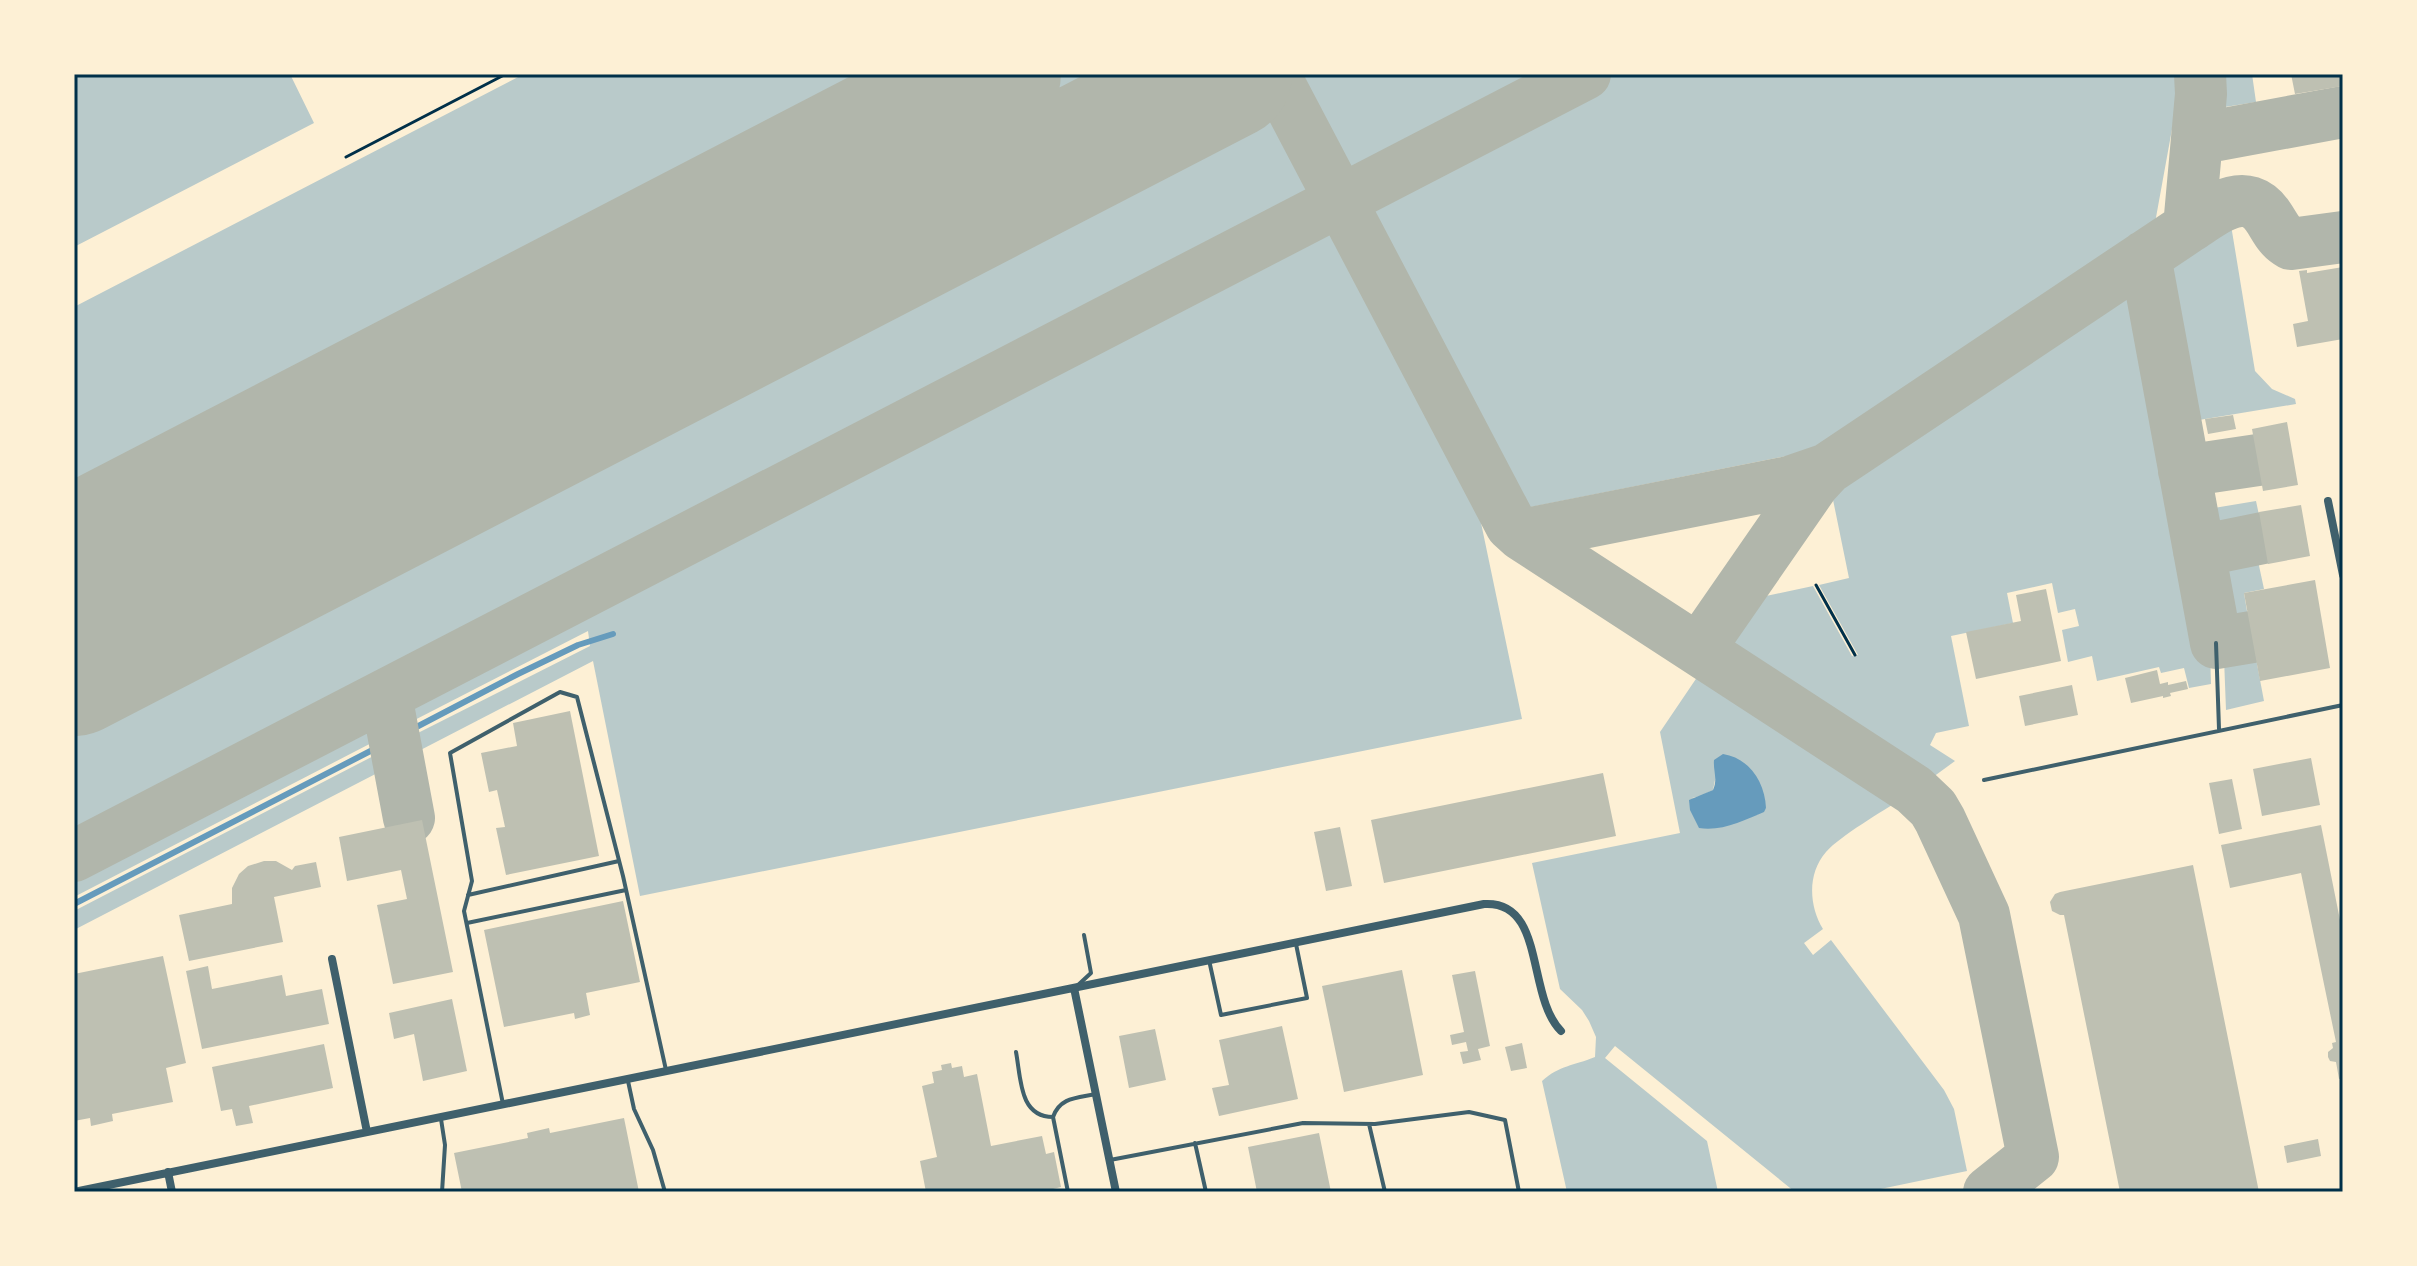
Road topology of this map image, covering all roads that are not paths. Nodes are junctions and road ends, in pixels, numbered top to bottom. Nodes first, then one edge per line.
1 (2328, 501) dead end
2 (2343, 575) edge
3 (2216, 643) dead end
4 (2343, 705) edge
5 (2219, 730) junction
6 (1984, 780) dead end
7 (619, 861) junction
8 (626, 890) junction
9 (468, 895) junction
10 (467, 923) junction
11 (1084, 935) dead end
12 (1296, 943) junction
13 (332, 959) dead end
14 (1209, 960) junction
15 (1074, 988) junction
16 (1561, 1031) dead end
17 (1016, 1052) dead end
18 (666, 1071) junction
19 (627, 1079) junction
20 (1096, 1094) junction
21 (503, 1104) junction
22 (440, 1117) junction
23 (1053, 1117) junction
24 (1369, 1124) junction
25 (367, 1132) junction
26 (1195, 1143) junction
27 (1110, 1160) junction
28 (168, 1172) junction
29 (74, 1192) edge
30 (172, 1192) edge
31 (442, 1192) edge
32 (665, 1192) edge
33 (1068, 1192) edge
34 (1116, 1192) edge
35 (1206, 1192) edge
36 (1385, 1192) edge
37 (1519, 1192) edge

1 - 2 street
3 - 5 lane
4 - 5 lane
5 - 6 lane
7 - 8 lane
7 - 9 lane
7 - 9 lane
8 - 10 lane
8 - 18 lane
9 - 10 lane
10 - 21 lane
11 - 15 lane
12 - 14 street
12 - 14 lane
12 - 16 street
13 - 25 street
14 - 15 street
15 - 18 street
15 - 20 street
17 - 23 lane
18 - 19 street
19 - 21 street
19 - 32 lane
20 - 23 lane
20 - 27 street
21 - 22 street
22 - 25 street
22 - 31 lane
23 - 33 lane
24 - 26 lane
24 - 36 lane
24 - 37 lane
25 - 28 street
26 - 27 lane
26 - 35 lane
27 - 34 street
28 - 29 street
28 - 30 street

